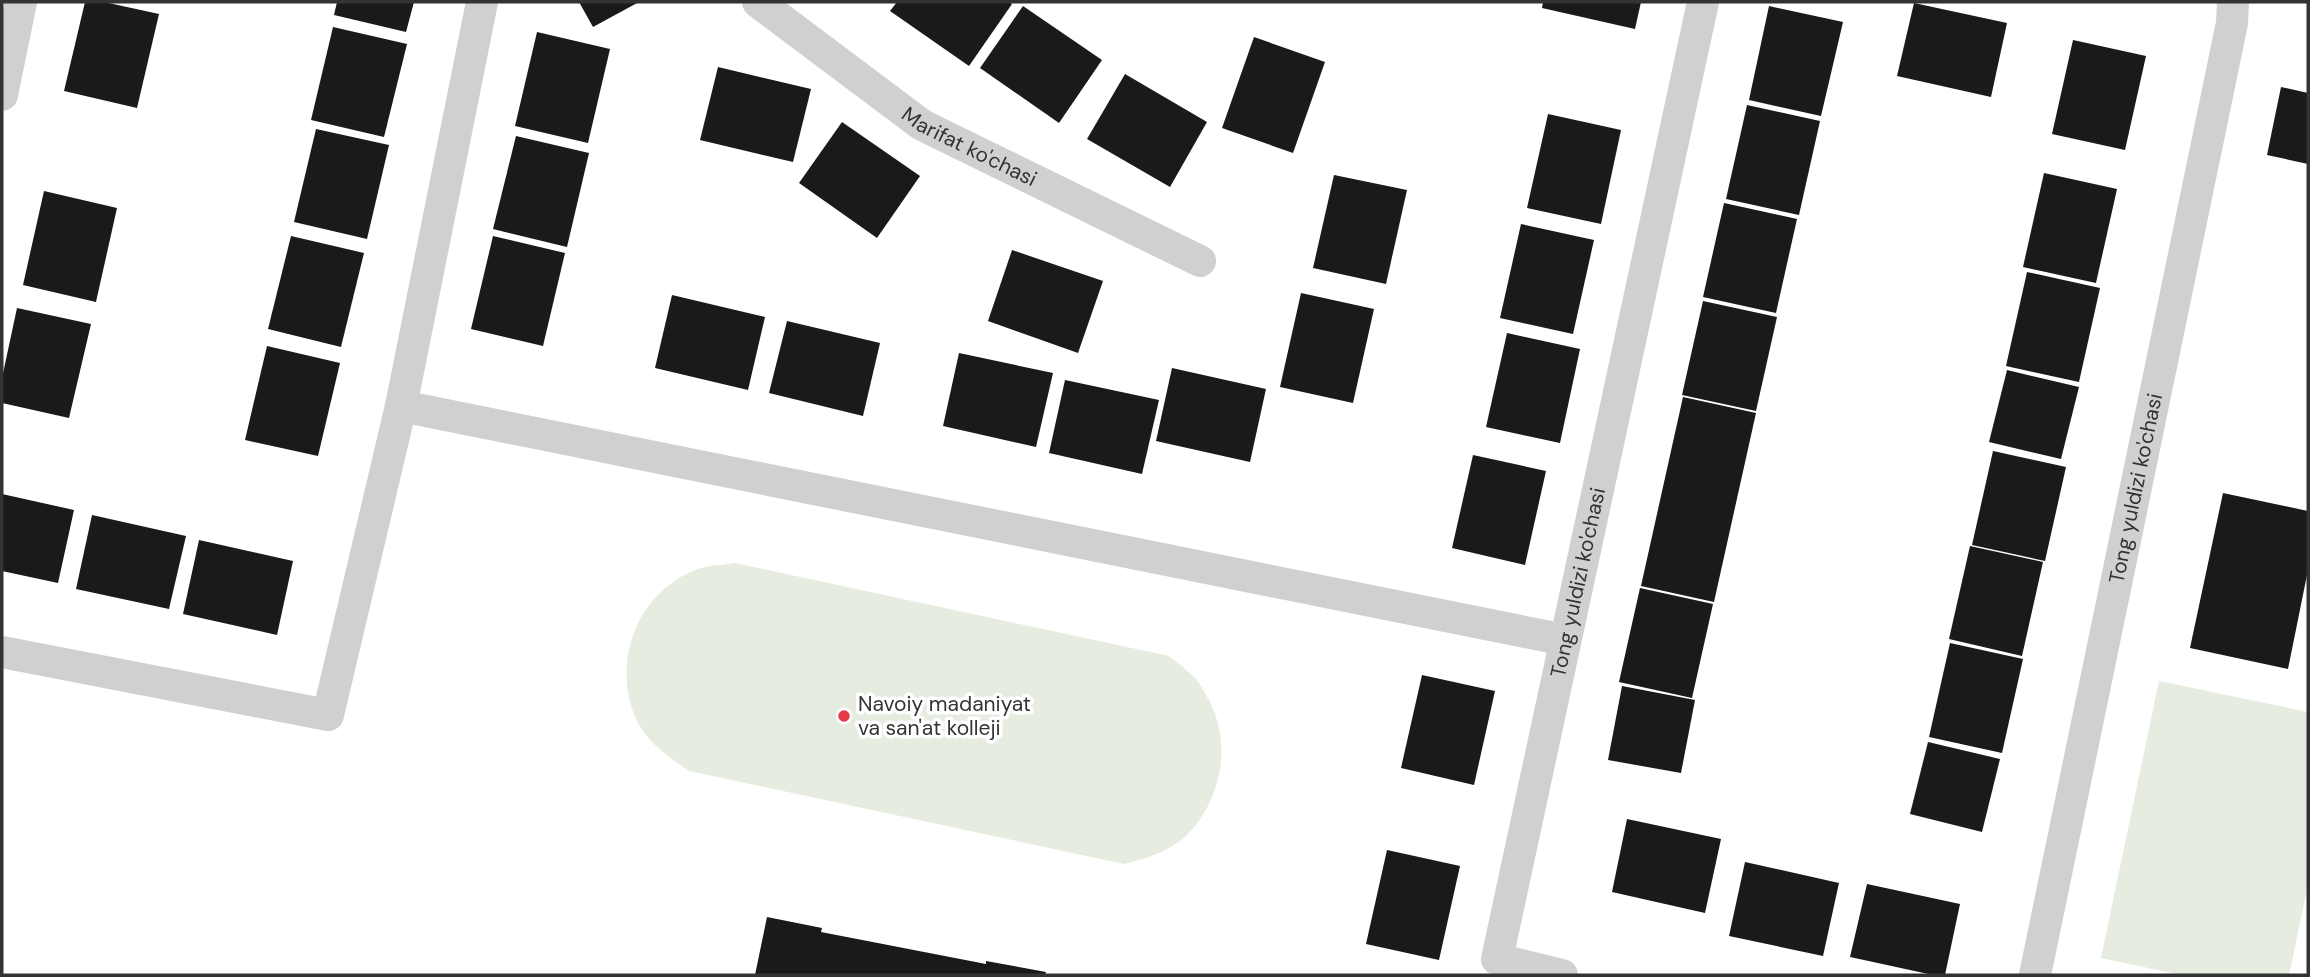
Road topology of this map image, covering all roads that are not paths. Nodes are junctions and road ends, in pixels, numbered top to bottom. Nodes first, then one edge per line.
1 (21, 2) edge
2 (482, 2) edge
3 (758, 2) edge
4 (1703, 2) edge
5 (2234, 2) edge
6 (2, 96) edge
7 (1200, 261) dead end
8 (401, 406) junction
9 (1565, 640) junction
10 (2, 652) edge
11 (1562, 975) edge
12 (2035, 975) edge

1 - 6 street
2 - 8 street
3 - 7 street, Marifat ko'chasi
4 - 9 street, Tong yuldizi ko'chasi
5 - 12 street, Tong yuldizi ko'chasi
8 - 9 street
8 - 10 street
9 - 11 street, Tong yuldizi ko'chasi

